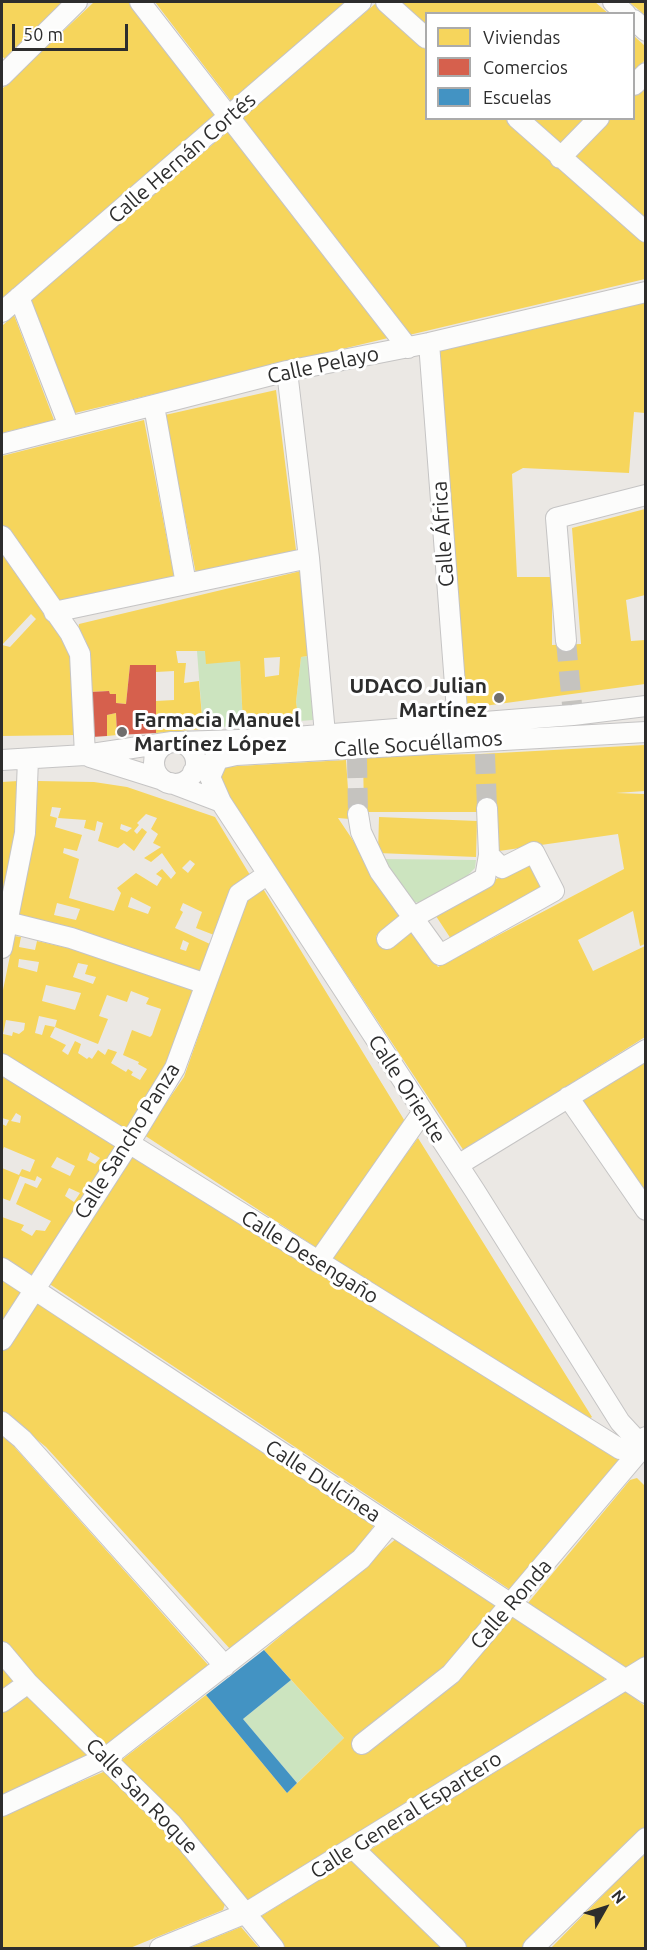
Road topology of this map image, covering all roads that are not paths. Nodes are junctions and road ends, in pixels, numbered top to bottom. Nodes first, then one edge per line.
1 (77, 2) edge
2 (140, 2) edge
3 (362, 2) edge
4 (386, 2) edge
5 (425, 37) edge
6 (2, 75) edge
7 (229, 118) junction
8 (519, 120) edge
9 (598, 120) edge
10 (560, 158) junction
11 (645, 232) edge
12 (645, 292) edge
13 (19, 297) junction
14 (2, 312) edge
15 (429, 343) junction
16 (408, 348) junction
17 (287, 371) junction
18 (153, 406) junction
19 (69, 426) junction
20 (2, 444) edge
21 (645, 495) edge
22 (2, 536) edge
23 (309, 558) junction
24 (186, 584) junction
25 (54, 612) junction
26 (566, 640) tunnel mouth
27 (645, 706) edge
28 (458, 724) junction
29 (645, 732) edge
30 (325, 734) junction
31 (175, 742) junction
32 (84, 755) junction
33 (219, 759) junction
34 (2, 760) edge
35 (28, 760) junction
36 (194, 772) junction
37 (167, 782) junction
38 (221, 802) junction
39 (487, 808) tunnel mouth
40 (358, 814) tunnel mouth
41 (489, 855) junction
42 (268, 874) junction
43 (414, 917) junction
44 (7, 922) junction
45 (387, 939) dead end
46 (2, 948) edge
47 (206, 984) junction
48 (645, 1050) edge
49 (2, 1064) edge
50 (568, 1098) junction
51 (422, 1113) junction
52 (130, 1142) junction
53 (458, 1165) junction
54 (645, 1210) edge
55 (318, 1262) junction
56 (2, 1268) edge
57 (33, 1290) junction
58 (2, 1340) edge
59 (2, 1422) edge
60 (633, 1444) edge
61 (390, 1524) junction
62 (511, 1605) junction
63 (2, 1652) edge
64 (225, 1666) junction
65 (645, 1667) edge
66 (626, 1680) junction
67 (28, 1683) junction
68 (645, 1693) edge
69 (2, 1702) edge
70 (362, 1744) dead end
71 (107, 1757) junction
72 (2, 1806) edge
73 (645, 1838) edge
74 (353, 1848) junction
75 (246, 1913) junction
76 (160, 1948) edge
77 (274, 1948) edge
78 (456, 1948) edge
79 (533, 1948) edge

1 - 6 street
2 - 7 street
3 - 7 street, Calle Hernán Cortés
4 - 5 street
7 - 13 street, Calle Hernán Cortés
7 - 16 street
8 - 10 street
9 - 10 street
10 - 11 street
12 - 15 street, Calle Pelayo
13 - 14 street, Calle Hernán Cortés
13 - 19 street
15 - 16 street, Calle Pelayo
15 - 28 street, Calle África
16 - 17 street, Calle Pelayo
17 - 18 street, Calle Pelayo
17 - 23 street
18 - 19 street, Calle Pelayo
18 - 24 street
19 - 20 street, Calle Pelayo
21 - 26 street
22 - 25 street
23 - 24 street
23 - 30 street
24 - 25 street
25 - 32 street
27 - 28 street, Calle Socuéllamos
28 - 30 street, Calle Socuéllamos
29 - 33 street, Calle Socuéllamos
30 - 31 street, Calle Socuéllamos
31 - 32 street, Calle Socuéllamos
31 - 36 street
31 - 37 street
32 - 35 street, Calle Socuéllamos
32 - 37 street, Calle Socuéllamos
33 - 36 street, Calle Socuéllamos
33 - 38 street, Calle Oriente
34 - 35 street, Calle Socuéllamos
35 - 44 street
36 - 37 street
37 - 38 street
38 - 42 street, Calle Oriente
39 - 41 street
40 - 43 street
41 - 43 street
41 - 43 street
42 - 47 street, Calle Sancho Panza
42 - 51 street, Calle Oriente
43 - 45 street
44 - 46 street
44 - 47 street
47 - 52 street, Calle Sancho Panza
48 - 50 street
49 - 52 street, Calle Desengaño
50 - 53 street
50 - 54 street
51 - 53 street, Calle Oriente
51 - 55 street
52 - 55 street, Calle Desengaño
52 - 57 street, Calle Sancho Panza
53 - 60 street, Calle Oriente
55 - 60 street, Calle Desengaño
56 - 57 street, Calle Dulcinea
57 - 58 street, Calle Sancho Panza
57 - 61 street, Calle Dulcinea
59 - 64 street
60 - 62 street, Calle Ronda
61 - 62 street, Calle Dulcinea
61 - 64 street
62 - 66 street, Calle Dulcinea
62 - 70 street, Calle Ronda
63 - 67 street, Calle San Roque
64 - 71 street
65 - 66 street, Calle General Espartero
66 - 68 street, Calle Dulcinea
66 - 74 street, Calle General Espartero
67 - 69 street
67 - 71 street, Calle San Roque
71 - 72 street
71 - 75 street, Calle San Roque
73 - 79 street
74 - 75 street, Calle General Espartero
74 - 78 street
75 - 76 street, Calle General Espartero
75 - 77 street, Calle San Roque

